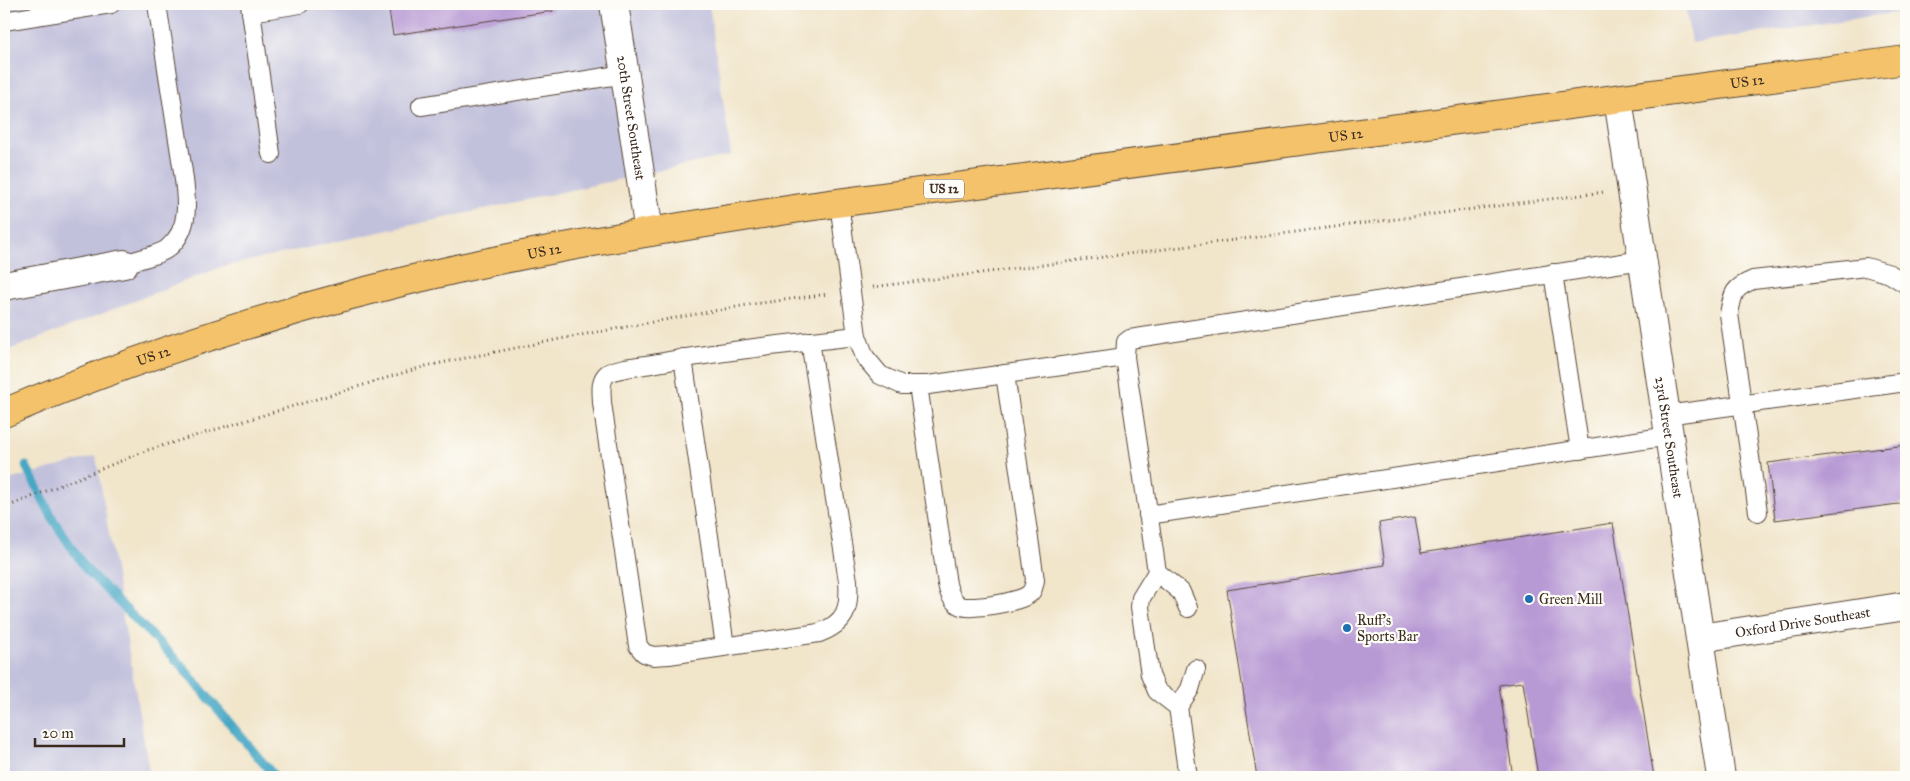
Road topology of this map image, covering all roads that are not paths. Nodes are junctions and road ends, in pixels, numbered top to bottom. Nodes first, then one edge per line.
1 (111, 4) edge
2 (157, 4) edge
3 (300, 4) edge
4 (614, 4) edge
5 (251, 8) edge
6 (4, 21) edge
7 (1906, 60) edge
8 (625, 74) junction
9 (1618, 99) junction
10 (421, 106) dead end
11 (271, 154) dead end
12 (839, 203) junction
13 (649, 232) junction
14 (1642, 260) junction
15 (124, 264) joint
16 (1553, 273) junction
17 (1906, 284) edge
18 (4, 286) edge
19 (857, 336) junction
20 (810, 341) junction
21 (1125, 357) junction
22 (683, 358) junction
23 (1004, 374) junction
24 (1906, 382) edge
25 (918, 385) junction
26 (1743, 404) junction
27 (4, 413) edge
28 (1668, 426) junction
29 (1580, 450) junction
30 (1758, 512) dead end
31 (1148, 516) junction
32 (1157, 572) junction
33 (1906, 606) edge
34 (1188, 608) dead end
35 (1700, 638) junction
36 (725, 646) junction
37 (1196, 669) dead end
38 (1178, 707) junction
39 (1188, 777) edge
40 (1721, 777) edge

1 - 6 lane
2 - 15 lane
3 - 5 lane
4 - 8 street, 20th Street Southeast
5 - 11 lane
7 - 9 highway, US 12 / US 12
8 - 10 lane
8 - 13 street, 20th Street Southeast
9 - 12 highway, US 12 / US 12
9 - 14 street, 23rd Street Southeast
12 - 13 highway, US 12 / US 12
12 - 19 lane
13 - 27 highway, US 12 / US 12
14 - 16 lane
14 - 28 street, 23rd Street Southeast
15 - 18 street
16 - 21 lane
16 - 29 lane
17 - 26 lane
19 - 20 lane
19 - 25 lane
20 - 22 lane
20 - 36 lane
21 - 23 lane
21 - 31 lane
22 - 36 lane
22 - 36 lane
23 - 25 lane
23 - 25 lane
24 - 26 lane
26 - 28 lane
26 - 30 lane
28 - 29 lane
28 - 35 street, 23rd Street Southeast
29 - 31 lane
31 - 32 lane
32 - 34 lane
32 - 38 lane
33 - 35 street, Oxford Drive Southeast
35 - 40 street, 23rd Street Southeast
37 - 38 lane
38 - 39 lane

